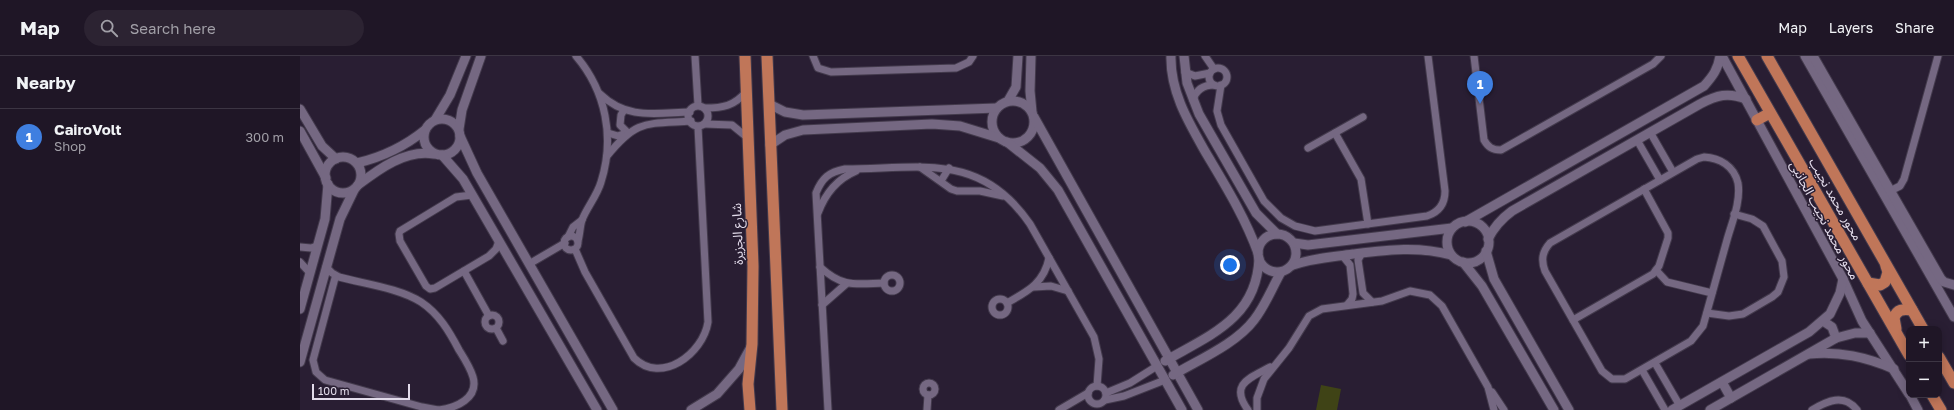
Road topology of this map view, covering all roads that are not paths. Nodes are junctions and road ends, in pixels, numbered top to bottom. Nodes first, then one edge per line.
1 (466, 56) edge
2 (481, 56) edge
3 (576, 56) edge
4 (695, 56) edge
5 (745, 56) edge
6 (767, 56) edge
7 (812, 56) edge
8 (973, 56) edge
9 (1018, 56) edge
10 (1031, 56) edge
11 (1171, 56) edge
12 (1184, 56) edge
13 (1205, 56) edge
14 (1428, 56) edge
15 (1474, 56) edge
16 (1661, 56) edge
17 (1721, 56) edge
18 (1738, 56) edge
19 (1767, 56) edge
20 (1805, 56) edge
21 (1813, 56) edge
22 (1938, 56) edge
23 (1212, 71) junction
24 (1185, 72) junction
25 (1217, 85) junction
26 (746, 92) junction
27 (599, 93) junction
28 (1746, 99) junction
29 (1193, 100) junction
30 (1008, 101) junction
31 (768, 104) junction
32 (698, 105) junction
33 (705, 108) junction
34 (997, 108) junction
35 (300, 109) edge
36 (624, 110) junction
37 (690, 112) junction
38 (1770, 113) junction
39 (605, 114) junction
40 (1033, 115) junction
41 (1363, 117) dead end
42 (435, 120) junction
43 (1757, 120) junction
44 (691, 121) junction
45 (705, 124) junction
46 (698, 127) junction
47 (425, 130) junction
48 (300, 131) edge
49 (1650, 132) junction
50 (459, 133) junction
51 (608, 133) junction
52 (628, 133) junction
53 (1335, 133) junction
54 (748, 138) junction
55 (1003, 140) junction
56 (1637, 140) junction
57 (770, 145) junction
58 (1308, 148) dead end
59 (438, 154) junction
60 (607, 156) junction
61 (336, 159) junction
62 (357, 163) junction
63 (920, 167) junction
64 (949, 168) junction
65 (860, 169) junction
66 (1673, 172) junction
67 (975, 177) junction
68 (1660, 180) junction
69 (327, 181) junction
70 (941, 181) junction
71 (466, 184) junction
72 (356, 188) junction
73 (1644, 189) junction
74 (973, 191) junction
75 (1887, 193) junction
76 (472, 195) junction
77 (1007, 197) junction
78 (456, 198) junction
79 (1734, 214) junction
80 (818, 215) junction
81 (582, 220) junction
82 (1465, 222) junction
83 (1376, 223) junction
84 (1368, 224) junction
85 (1452, 228) junction
86 (1277, 234) junction
87 (1378, 236) junction
88 (1488, 239) junction
89 (566, 240) junction
90 (499, 241) junction
91 (578, 241) junction
92 (1294, 243) junction
93 (317, 246) junction
94 (300, 247) edge
95 (575, 249) junction
96 (1486, 251) junction
97 (1362, 253) junction
98 (1342, 255) junction
99 (1451, 255) junction
100 (489, 256) junction
101 (1258, 256) junction
102 (1049, 258) junction
103 (510, 260) junction
104 (1884, 261) junction
105 (300, 262) edge
106 (1463, 262) junction
107 (529, 264) junction
108 (1293, 265) junction
109 (326, 267) junction
110 (820, 267) junction
111 (1656, 270) junction
112 (464, 271) junction
113 (1281, 272) junction
114 (310, 273) junction
115 (1044, 274) junction
116 (337, 278) junction
117 (1843, 279) junction
118 (322, 282) junction
119 (884, 283) dead end
120 (1868, 283) junction
121 (846, 284) junction
122 (1951, 284) edge
123 (1052, 286) junction
124 (1034, 287) junction
125 (1068, 291) junction
126 (1939, 291) junction
127 (1712, 293) junction
128 (1372, 302) junction
129 (1007, 303) dead end
130 (822, 305) junction
131 (1347, 305) junction
132 (1951, 305) edge
133 (300, 309) edge
134 (1912, 310) junction
135 (1706, 313) junction
136 (1954, 316) edge
137 (1573, 320) junction
138 (1823, 321) junction
139 (1921, 326) edge
140 (1870, 333) junction
141 (1898, 337) junction
142 (1836, 338) junction
143 (503, 341) dead end
144 (752, 344) junction
145 (1906, 350) edge
146 (1806, 354) junction
147 (1169, 359) junction
148 (300, 362) edge
149 (1655, 362) junction
150 (1942, 362) edge
151 (1274, 365) junction
152 (1157, 366) junction
153 (1642, 370) junction
154 (1894, 370) junction
155 (1177, 373) junction
156 (1165, 380) junction
157 (1722, 382) junction
158 (1954, 383) edge
159 (1097, 386) junction
160 (1488, 387) junction
161 (1906, 389) edge
162 (1088, 393) junction
163 (928, 395) dead end
164 (1731, 398) junction
165 (1911, 398) edge
166 (1934, 398) edge
167 (1103, 402) edge
168 (1676, 408) edge
169 (438, 410) edge
170 (598, 410) edge
171 (613, 410) edge
172 (691, 410) edge
173 (750, 410) edge
174 (782, 410) edge
175 (828, 410) edge
176 (927, 410) edge
177 (1059, 410) edge
178 (1182, 410) edge
179 (1198, 410) edge
180 (1248, 410) edge
181 (1257, 410) edge
182 (1494, 410) edge
183 (1504, 410) edge
184 (1554, 410) edge
185 (1569, 410) edge
186 (1665, 410) edge
187 (1710, 410) edge
188 (1812, 410) edge
189 (1857, 410) edge
190 (1918, 410) edge
191 (1941, 410) edge

1 - 42 street
2 - 50 street
3 - 27 street
4 - 32 street
5 - 26 main road, شارع الجزيرة
6 - 31 main road
7 - 8 street
9 - 30 street
10 - 40 street
11 - 101 street
12 - 24 street
13 - 23 street
14 - 83 street
15 - 16 street
17 - 28 street, محور محمد نجيب الجانبى
17 - 82 street
18 - 38 main road, محور محمد نجيب
19 - 104 main road, محور محمد نجيب
20 - 75 street
21 - 75 street
22 - 75 street
23 - 24 street
23 - 25 street
23 - 25 street
24 - 29 street
25 - 29 street
25 - 84 street
26 - 33 street
26 - 54 main road, شارع الجزيرة
27 - 36 street
27 - 39 street
28 - 43 street, محور محمد نجيب الجانبى
28 - 49 street
29 - 86 street
30 - 34 street
30 - 40 street
31 - 34 street
31 - 57 main road
32 - 33 street
32 - 37 street
33 - 45 street
34 - 55 street
35 - 61 street
36 - 37 street
36 - 39 street
36 - 52 street
37 - 44 street
38 - 43 main road
38 - 120 main road, محور محمد نجيب
39 - 51 street
40 - 55 street
40 - 147 street
41 - 53 street
42 - 47 street
42 - 50 street
43 - 117 street, محور محمد نجيب الجانبى
44 - 46 street
44 - 52 street
45 - 46 street
45 - 54 street
46 - 95 street
47 - 59 street
47 - 62 street
48 - 69 street
49 - 56 street
49 - 66 street
50 - 59 street
50 - 107 street
51 - 52 street
51 - 60 street
52 - 60 street
53 - 58 street
53 - 84 street
54 - 144 main road, شارع الجزيرة
55 - 57 street
55 - 152 street
56 - 68 street
56 - 88 street
57 - 174 main road
59 - 71 street
59 - 72 street
60 - 81 street
61 - 62 street
61 - 69 street
62 - 72 street
63 - 64 street
63 - 65 street
63 - 70 street
64 - 67 street
64 - 70 street
65 - 80 street
65 - 80 street
66 - 68 street
66 - 79 street
67 - 74 street
67 - 77 street
68 - 73 street
69 - 72 street
69 - 93 street
70 - 74 street
71 - 76 street
71 - 78 street
72 - 109 street
73 - 111 street
73 - 137 street
74 - 77 street
75 - 122 street
75 - 126 street
76 - 78 street
76 - 90 street
77 - 102 street
78 - 112 street
79 - 127 street
79 - 135 street
80 - 110 street
81 - 89 street
81 - 91 street
82 - 85 street
82 - 88 street
83 - 84 street
83 - 87 street
85 - 87 street
85 - 99 street
86 - 92 street
86 - 101 street
87 - 92 street
88 - 96 street
89 - 91 street
89 - 95 street
89 - 107 street
90 - 100 street
90 - 103 street
91 - 95 street
92 - 108 street
93 - 94 street
93 - 114 street
96 - 106 street
96 - 185 street
97 - 98 street
97 - 99 street
97 - 128 street
98 - 108 street
98 - 131 street
99 - 106 street
100 - 103 street
100 - 112 street
101 - 113 street
101 - 147 street
102 - 115 street
102 - 125 street
103 - 170 street
104 - 120 main road
104 - 134 main road, محور محمد نجيب
105 - 114 street
106 - 184 street
107 - 171 street
108 - 113 street
109 - 116 street
109 - 118 street
110 - 121 street
110 - 130 street
111 - 127 street
111 - 137 street
112 - 143 street
113 - 155 street
114 - 133 street
115 - 123 street
115 - 124 street
116 - 118 street
116 - 169 street
116 - 169 street
117 - 138 street
117 - 140 street, محور محمد نجيب الجانبى
118 - 148 street
119 - 121 street
120 - 141 main road, محور محمد نجيب
121 - 130 street
122 - 126 street
123 - 124 street
123 - 125 street
124 - 129 street
125 - 159 street
126 - 132 street
127 - 135 street
128 - 131 street
128 - 160 street
130 - 175 street
131 - 151 street
132 - 136 street
134 - 139 main road, محور محمد نجيب
134 - 141 main road
135 - 149 street
137 - 153 street
138 - 142 street
138 - 157 street
140 - 142 street
140 - 154 street, محور محمد نجيب الجانبى
141 - 145 main road, محور محمد نجيب
142 - 146 street
144 - 172 street
144 - 173 main road, شارع الجزيرة
146 - 154 street
146 - 164 street
147 - 152 street
147 - 155 street
149 - 153 street
149 - 168 street
150 - 158 main road
151 - 180 street
151 - 181 street
152 - 156 street
152 - 167 street
153 - 186 street
154 - 161 street, محور محمد نجيب الجانبى
155 - 156 street
155 - 179 street
156 - 167 street
156 - 178 street
157 - 164 street
157 - 168 street
159 - 162 street
159 - 167 street
160 - 182 street
160 - 183 street
162 - 167 street
162 - 177 street
163 - 176 street
164 - 187 street
165 - 190 street, محور محمد نجيب الجانبى
166 - 191 main road
188 - 189 street

